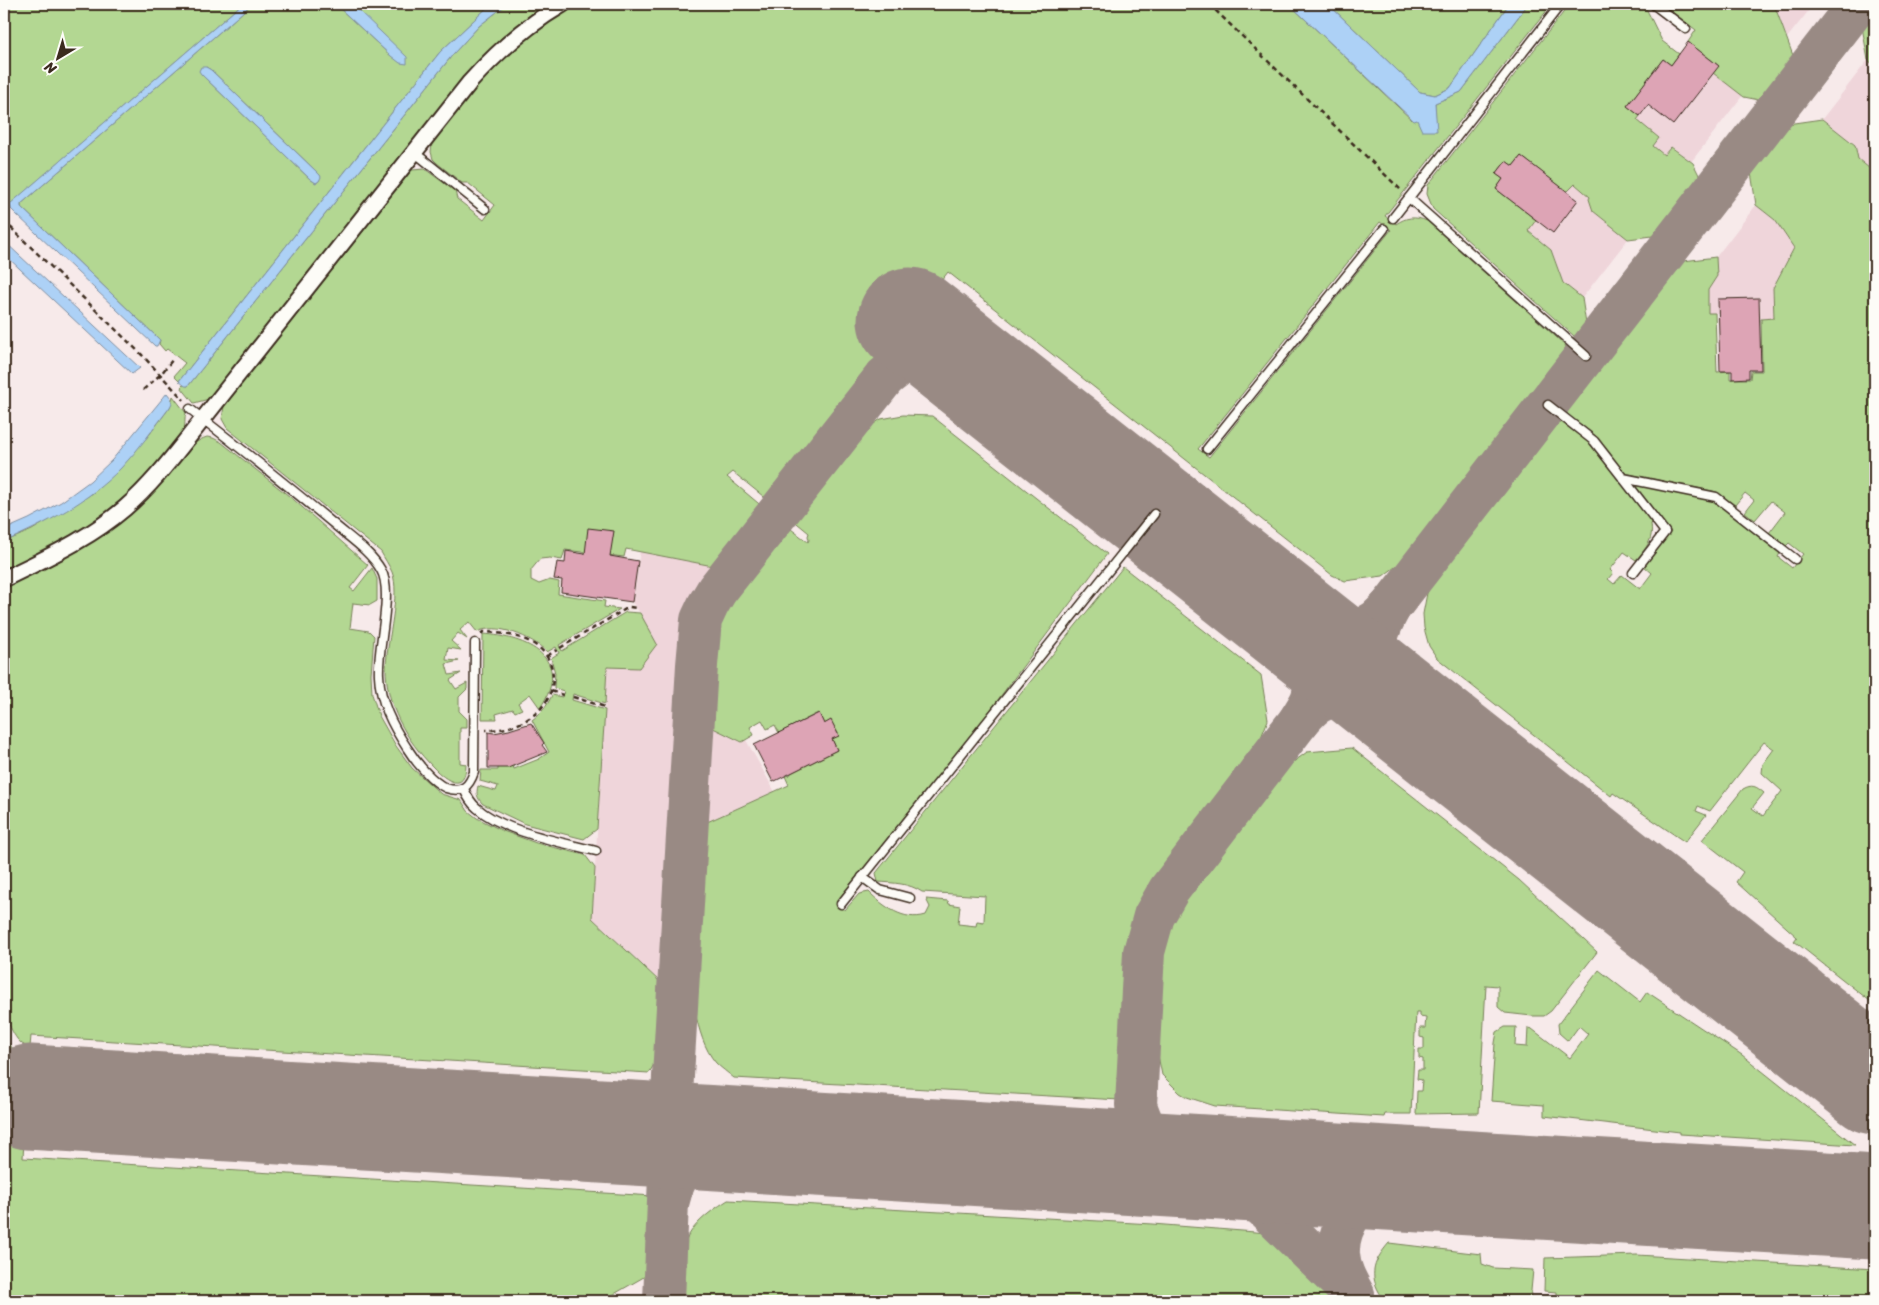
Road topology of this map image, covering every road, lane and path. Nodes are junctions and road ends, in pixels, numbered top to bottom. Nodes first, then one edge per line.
1 (563, 4) edge
2 (1209, 4) edge
3 (1561, 4) edge
4 (1653, 4) edge
5 (1686, 29) dead end
6 (414, 152) junction
7 (1409, 198) junction
8 (484, 209) dead end
9 (1393, 218) dead end
10 (4, 221) edge
11 (1384, 229) dead end
12 (1586, 356) dead end
13 (173, 359) dead end
14 (161, 374) junction
15 (143, 390) dead end
16 (1548, 405) dead end
17 (190, 409) joint
18 (203, 419) junction
19 (1207, 449) dead end
20 (1623, 478) junction
21 (1154, 514) dead end
22 (1795, 559) dead end
23 (1633, 573) dead end
24 (4, 579) edge
25 (636, 608) dead end
26 (475, 643) joint
27 (547, 656) junction
28 (551, 691) junction
29 (563, 695) dead end
30 (573, 697) dead end
31 (605, 707) dead end
32 (474, 730) junction
33 (464, 789) junction
34 (596, 851) dead end
35 (862, 877) junction
36 (910, 898) dead end
37 (841, 904) dead end

1 - 6 street
2 - 7 path
3 - 7 lane
4 - 5 lane
6 - 8 lane
6 - 18 street
7 - 9 lane
7 - 12 lane
10 - 14 path
11 - 19 lane
13 - 14 path
14 - 15 path
14 - 17 path
16 - 20 lane
17 - 18 lane
18 - 24 street
18 - 33 lane
20 - 22 lane
20 - 23 lane
21 - 35 lane
25 - 27 path
26 - 27 path
26 - 32 lane
27 - 28 path
28 - 29 path
28 - 32 path
30 - 31 path
32 - 33 lane
33 - 34 lane
35 - 36 lane
35 - 37 lane

